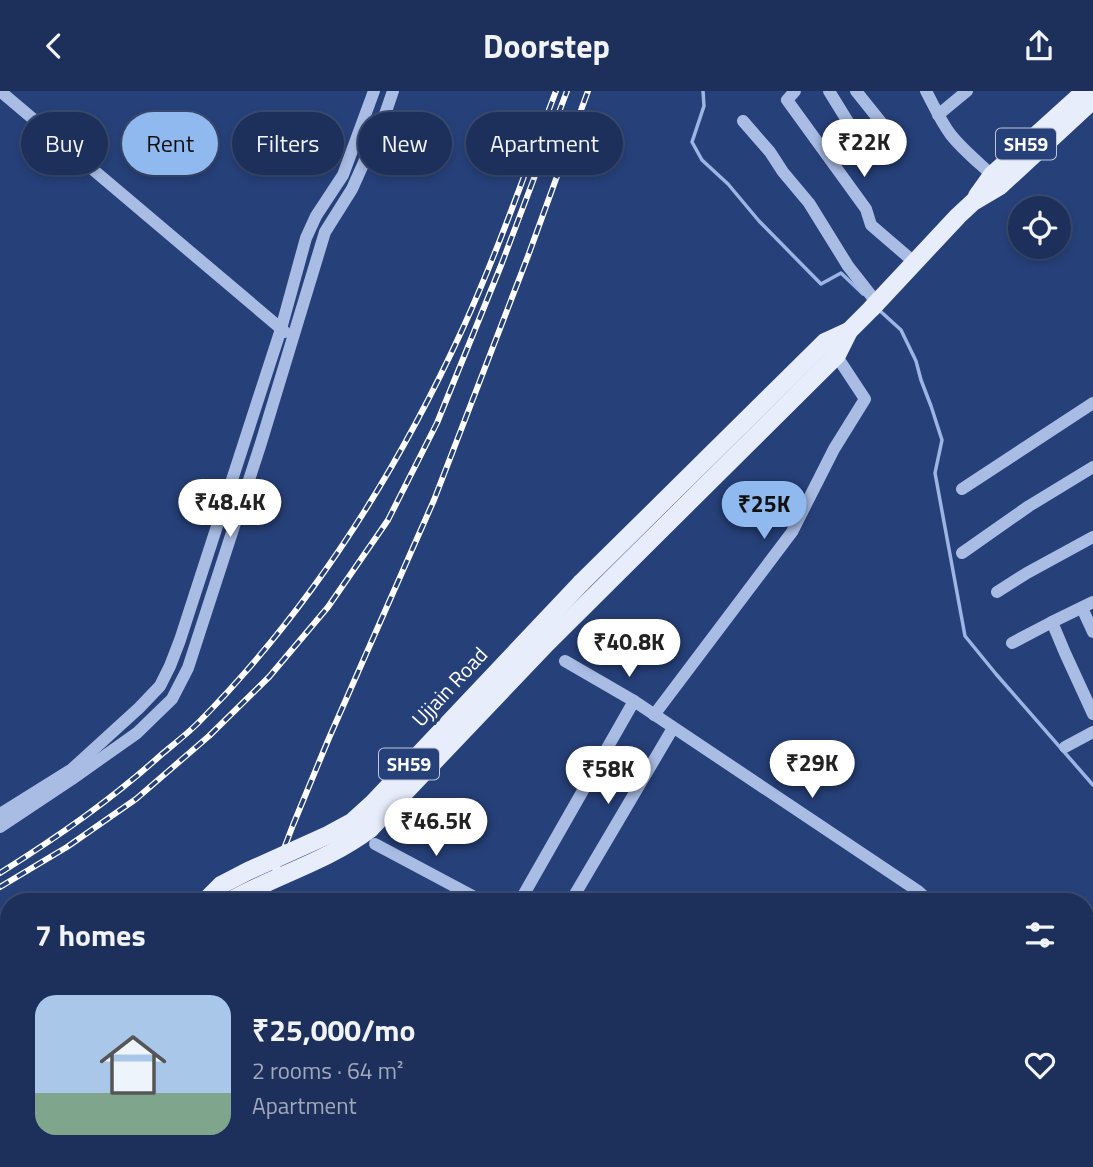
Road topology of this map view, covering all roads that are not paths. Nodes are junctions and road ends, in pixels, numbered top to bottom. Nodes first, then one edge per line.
1 (0, 91) edge
2 (374, 91) edge
3 (393, 91) edge
4 (795, 91) edge
5 (830, 91) edge
6 (856, 91) edge
7 (926, 91) edge
8 (967, 91) edge
9 (1085, 91) edge
10 (1093, 100) edge
11 (938, 115) junction
12 (743, 121) dead end
13 (992, 175) junction
14 (973, 202) junction
15 (914, 263) junction
16 (877, 303) junction
17 (281, 329) junction
18 (293, 339) junction
19 (831, 349) junction
20 (816, 364) junction
21 (1093, 403) edge
22 (1093, 467) edge
23 (962, 489) dead end
24 (1093, 537) edge
25 (962, 553) dead end
26 (996, 592) dead end
27 (1087, 605) edge
28 (1052, 622) junction
29 (1093, 632) edge
30 (1012, 643) dead end
31 (565, 661) dead end
32 (634, 701) junction
33 (1093, 714) edge
34 (654, 715) junction
35 (673, 728) junction
36 (1093, 731) edge
37 (1065, 747) dead end
38 (0, 814) edge
39 (0, 827) edge
40 (374, 844) dead end
41 (213, 893) edge
42 (245, 893) edge
43 (467, 893) edge
44 (525, 893) edge
45 (576, 893) edge
46 (920, 893) edge

1 - 17 street
2 - 17 street
3 - 18 street
4 - 15 street
5 - 6 street
7 - 11 street
8 - 11 street
9 - 13 main road, SH59
10 - 14 main road, SH59
11 - 13 street
12 - 16 street
13 - 14 main road, SH59
14 - 15 main road, SH59
15 - 16 main road, SH59
16 - 19 main road, SH59
17 - 18 street
17 - 38 street
18 - 39 street
19 - 20 main road, SH59
19 - 34 street
20 - 41 main road, Ujjain Road / SH59, bridge
20 - 42 main road, SH59, bridge
21 - 23 street
22 - 25 street
24 - 26 street
27 - 28 street
27 - 29 street
28 - 30 street
28 - 33 street
31 - 32 street
32 - 34 street
32 - 44 street
34 - 35 street
35 - 45 street
35 - 46 street
36 - 37 street
40 - 43 street

